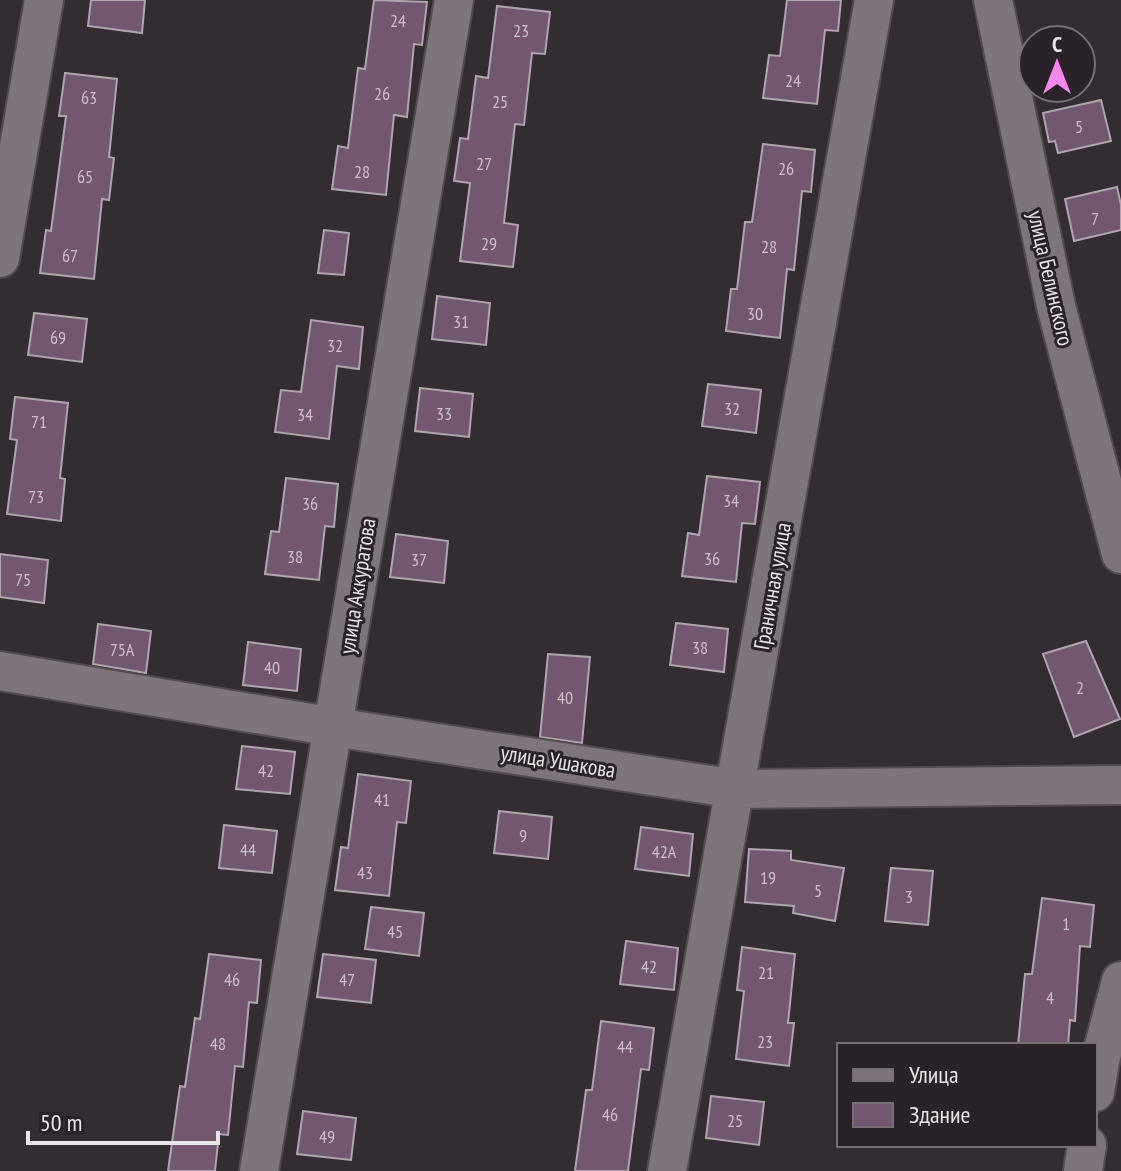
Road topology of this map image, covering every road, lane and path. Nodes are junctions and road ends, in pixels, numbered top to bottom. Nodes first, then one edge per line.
1 (44, 0) edge
2 (454, 0) edge
3 (874, 0) edge
4 (993, 0) edge
5 (0, 258) edge
6 (1121, 554) edge
7 (0, 671) edge
8 (334, 727) junction
9 (1121, 785) edge
10 (736, 789) junction
11 (1121, 981) edge
12 (1097, 1080) edge
13 (1087, 1147) edge
14 (259, 1171) edge
15 (667, 1171) edge
16 (1083, 1171) edge

1 - 5 street
2 - 8 street, улица Аккуратова
3 - 10 street, Граничная улица
4 - 6 street, улица Белинского
7 - 8 street, улица Ушакова
8 - 10 street, улица Ушакова
8 - 14 street, улица Аккуратова
9 - 10 street, улица Ушакова
10 - 15 street, Граничная улица
11 - 12 street
13 - 16 street

